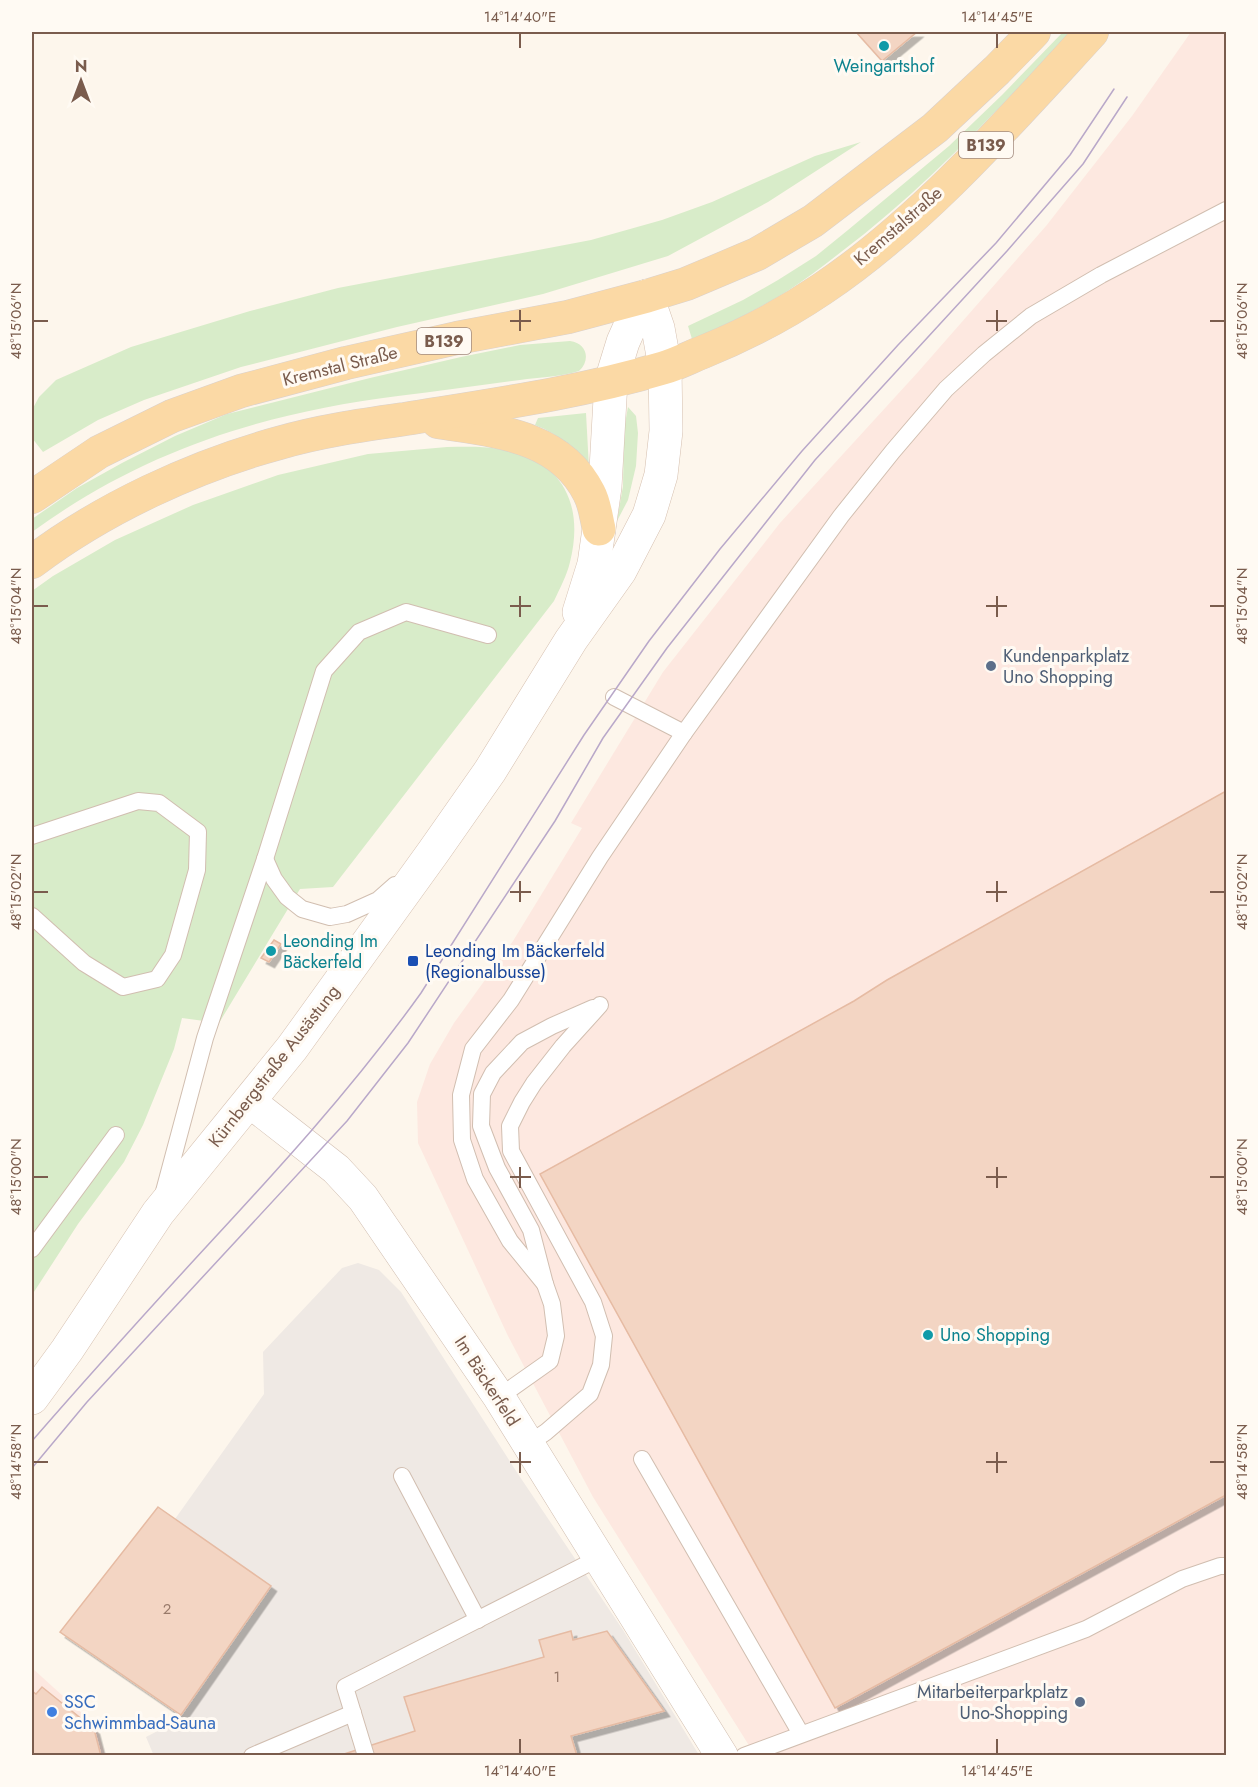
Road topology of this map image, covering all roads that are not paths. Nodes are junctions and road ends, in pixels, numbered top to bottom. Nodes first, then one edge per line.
1 (1034, 32) edge
2 (1092, 32) edge
3 (1227, 210) edge
4 (646, 296) junction
5 (665, 367) junction
6 (611, 381) junction
7 (410, 418) junction
8 (32, 496) edge
9 (598, 529) junction
10 (32, 562) edge
11 (488, 635) dead end
12 (571, 640) junction
13 (614, 697) dead end
14 (684, 733) junction
15 (32, 836) edge
16 (434, 851) junction
17 (265, 860) junction
18 (32, 916) edge
19 (249, 1101) junction
20 (116, 1135) dead end
21 (158, 1213) junction
22 (32, 1249) edge
23 (545, 1284) junction
24 (499, 1397) junction
25 (32, 1398) edge
26 (528, 1444) junction
27 (642, 1459) dead end
28 (402, 1476) dead end
29 (599, 1558) junction
30 (1227, 1566) edge
31 (478, 1620) junction
32 (353, 1713) junction
33 (801, 1734) junction
34 (252, 1755) edge
35 (366, 1755) edge
36 (722, 1755) edge
37 (744, 1755) edge

1 - 4 main road, Kremstal Straße / B139
2 - 5 main road, Kremstalstraße / B139
3 - 14 lane
4 - 5 main road
4 - 6 main road
4 - 8 main road, Kremstal Straße / B139
5 - 6 main road, B139
5 - 12 main road
6 - 7 main road, B139
6 - 9 main road
7 - 9 main road, B139
7 - 10 main road, B139
9 - 12 main road
11 - 17 lane
12 - 16 main road, Kürnbergstraße Ausästung
13 - 14 lane
14 - 23 lane
15 - 18 lane
16 - 17 lane
16 - 19 main road, Kürnbergstraße Ausästung
17 - 21 lane
19 - 21 main road, Kürnbergstraße Ausästung
19 - 24 street, Im Bäckerfeld
20 - 22 lane
21 - 25 main road, Kürnbergstraße Ausästung
23 - 24 lane
23 - 26 lane
24 - 26 street, Im Bäckerfeld
26 - 29 street, Im Bäckerfeld
27 - 33 lane
28 - 31 lane
29 - 31 lane
29 - 36 street, Im Bäckerfeld
30 - 33 lane
31 - 32 lane
32 - 34 lane
32 - 35 lane
33 - 37 lane

